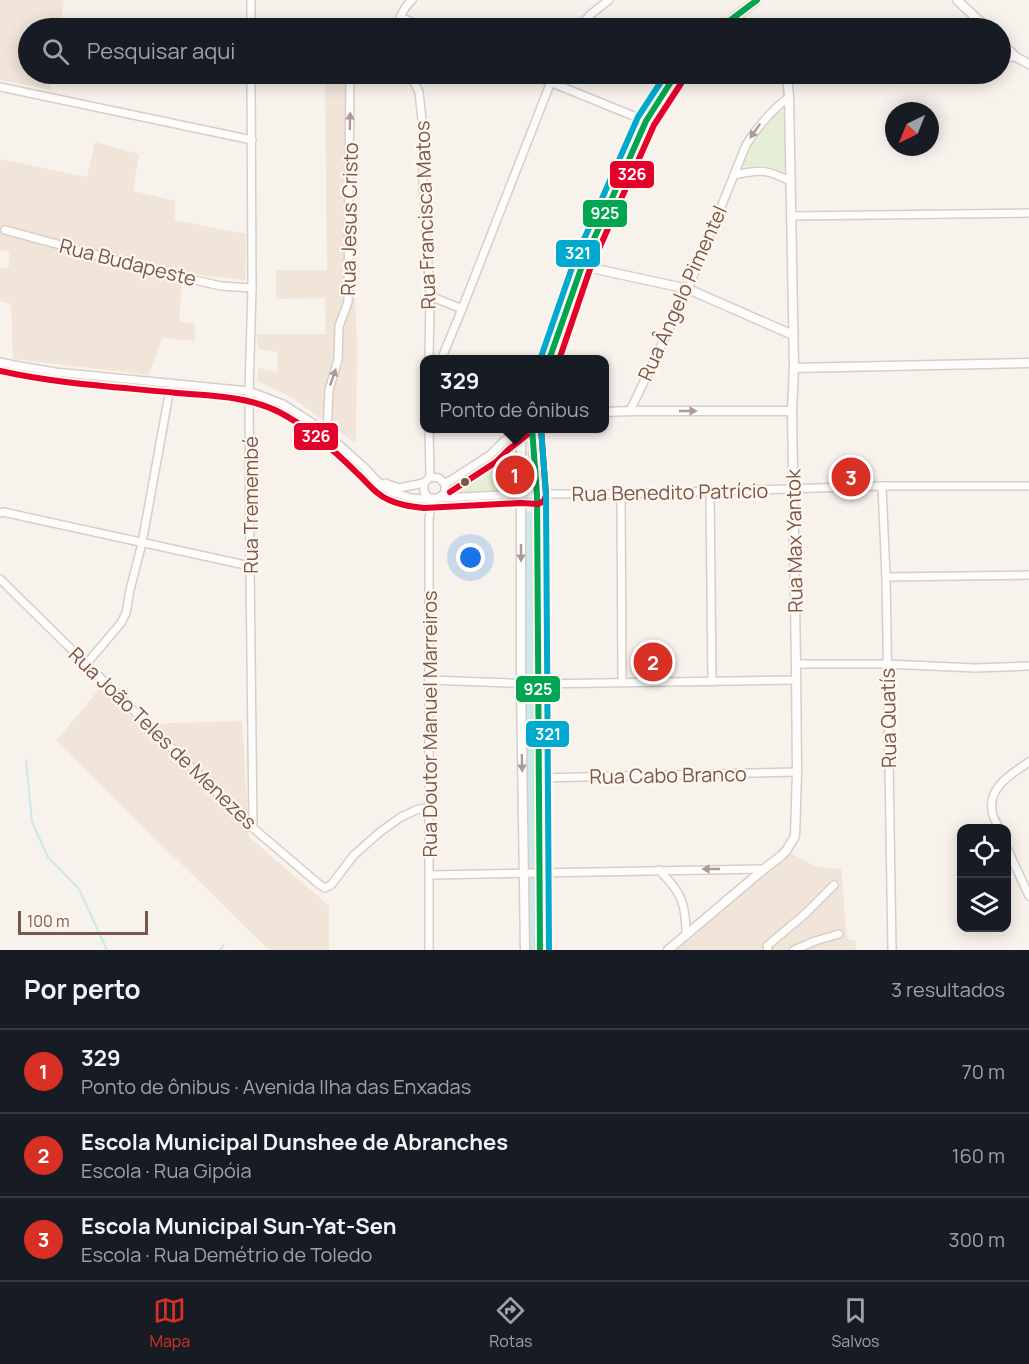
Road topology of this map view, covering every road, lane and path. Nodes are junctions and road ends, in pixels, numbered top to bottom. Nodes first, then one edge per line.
1 (251, 0) edge
2 (412, 0) edge
3 (609, 0) edge
4 (757, 0) edge
5 (957, 0) edge
6 (736, 16) joint
7 (400, 17) edge
8 (251, 18) edge
9 (587, 18) edge
10 (733, 18) edge
11 (976, 18) edge
12 (1011, 52) edge
13 (1011, 57) edge
14 (1016, 57) junction
15 (1029, 64) edge
16 (251, 84) edge
17 (350, 84) edge
18 (415, 84) edge
19 (549, 84) edge
20 (555, 84) edge
21 (670, 84) edge
22 (788, 84) edge
23 (0, 87) edge
24 (789, 97) junction
25 (646, 121) junction
26 (252, 140) junction
27 (734, 175) junction
28 (791, 182) junction
29 (1029, 213) edge
30 (792, 216) junction
31 (5, 230) dead end
32 (582, 266) junction
33 (252, 288) junction
34 (688, 290) junction
35 (430, 296) junction
36 (462, 309) junction
37 (793, 335) junction
38 (429, 355) edge
39 (443, 355) edge
40 (551, 355) edge
41 (0, 362) edge
42 (1029, 363) edge
43 (794, 368) junction
44 (171, 383) junction
45 (249, 391) junction
46 (630, 411) junction
47 (792, 411) junction
48 (609, 412) edge
49 (429, 433) edge
50 (516, 433) edge
51 (521, 433) edge
52 (532, 433) edge
53 (327, 434) junction
54 (430, 477) junction
55 (374, 478) junction
56 (424, 483) junction
57 (445, 484) junction
58 (882, 486) junction
59 (1029, 486) edge
60 (794, 489) junction
61 (710, 491) junction
62 (521, 494) junction
63 (621, 494) junction
64 (537, 495) junction
65 (433, 498) junction
66 (0, 513) edge
67 (142, 543) junction
68 (250, 566) junction
69 (1029, 575) edge
70 (886, 577) junction
71 (0, 579) edge
72 (87, 663) junction
73 (796, 664) junction
74 (887, 664) junction
75 (1029, 666) edge
76 (795, 680) junction
77 (429, 681) junction
78 (622, 682) junction
79 (712, 682) junction
80 (522, 684) junction
81 (537, 684) junction
82 (1029, 762) edge
83 (796, 772) junction
84 (538, 778) junction
85 (429, 807) junction
86 (997, 824) edge
87 (253, 828) junction
88 (1011, 857) edge
89 (764, 869) junction
90 (659, 870) junction
91 (531, 872) junction
92 (430, 875) junction
93 (834, 885) dead end
94 (1029, 896) edge
95 (839, 934) dead end
96 (686, 936) junction
97 (768, 948) edge
98 (429, 950) edge
99 (525, 950) edge
100 (540, 950) edge
101 (668, 950) edge
102 (794, 950) edge
103 (892, 950) edge

1 - 8 street
2 - 7 street
3 - 9 street
4 - 6 street
5 - 11 street
6 - 10 street
12 - 14 street
13 - 14 street
14 - 15 street
16 - 26 street, Rua Tremembé
53 -> 17 street, Rua Jesus Cristo
18 - 35 street, Rua Francisca Matos
19 - 36 street
20 - 25 street
21 - 25 street
22 - 24 street, Rua Max Yantok
23 - 26 street
24 -> 27 street, Rua Ângelo Pimentel
24 - 28 street, Rua Max Yantok
25 - 32 street
26 - 33 street, Rua Tremembé
27 - 28 street
27 - 34 street, Rua Ângelo Pimentel
28 - 30 street, Rua Max Yantok
29 - 30 street
30 - 37 street, Rua Max Yantok
31 - 33 street, Rua Budapeste
32 - 34 street
32 - 40 street
33 - 45 street, Rua Tremembé
34 - 37 street
34 - 46 street, Rua Ângelo Pimentel
35 - 36 street
35 - 38 street, Rua Francisca Matos
36 - 39 street
37 - 43 street, Rua Max Yantok
41 - 44 street
42 - 43 street
43 - 47 street, Rua Max Yantok
44 - 45 street
44 - 67 street
45 - 53 street
45 - 68 street, Rua Tremembé
46 -> 47 street
46 - 48 street
47 - 60 street, Rua Max Yantok
49 - 54 street
50 - 57 street
51 - 62 street
52 - 64 street
53 - 55 street
54 - 56 street
54 - 57 street
55 - 56 street
55 - 65 street, Rua Benedito Patrício
56 - 65 street
57 - 65 street
58 - 59 street, Rua Benedito Patrício
58 - 60 street, Rua Benedito Patrício
58 - 70 street, Rua Quatís
60 - 61 street, Rua Benedito Patrício
60 - 73 street, Rua Max Yantok
61 - 63 street, Rua Benedito Patrício
61 - 79 street
62 - 64 street, Rua Benedito Patrício
62 - 65 street, Rua Benedito Patrício
62 -> 80 street
63 - 64 street, Rua Benedito Patrício
63 - 78 street
64 - 81 street
65 - 77 street, Rua Doutor Manuel Marreiros
66 - 67 street
67 - 68 street
67 - 72 street
68 - 87 street, Rua Tremembé
69 - 70 street
70 - 74 street, Rua Quatís
71 - 72 street, Rua João Teles de Menezes
72 - 87 street, Rua João Teles de Menezes
73 - 74 street
73 - 76 street, Rua Max Yantok
74 - 75 street
74 - 103 street, Rua Quatís
76 - 79 street
76 - 83 street, Rua Max Yantok
77 - 80 street
77 - 85 street, Rua Doutor Manuel Marreiros
78 - 79 street
78 - 81 street
80 - 81 street
80 -> 91 street
81 - 84 street
82 - 86 street
83 - 84 street, Rua Cabo Branco
83 - 89 street, Rua Max Yantok
84 - 91 street
85 - 87 street, Rua João Teles de Menezes
85 - 92 street, Rua Doutor Manuel Marreiros
88 - 94 street
89 -> 90 street
89 - 96 street, Rua Max Yantok
90 - 91 street
90 - 96 street
91 - 92 street
91 - 99 street
91 - 100 street
92 - 98 street, Rua Doutor Manuel Marreiros
93 - 97 street
95 - 102 street
96 - 101 street, Rua Max Yantok

